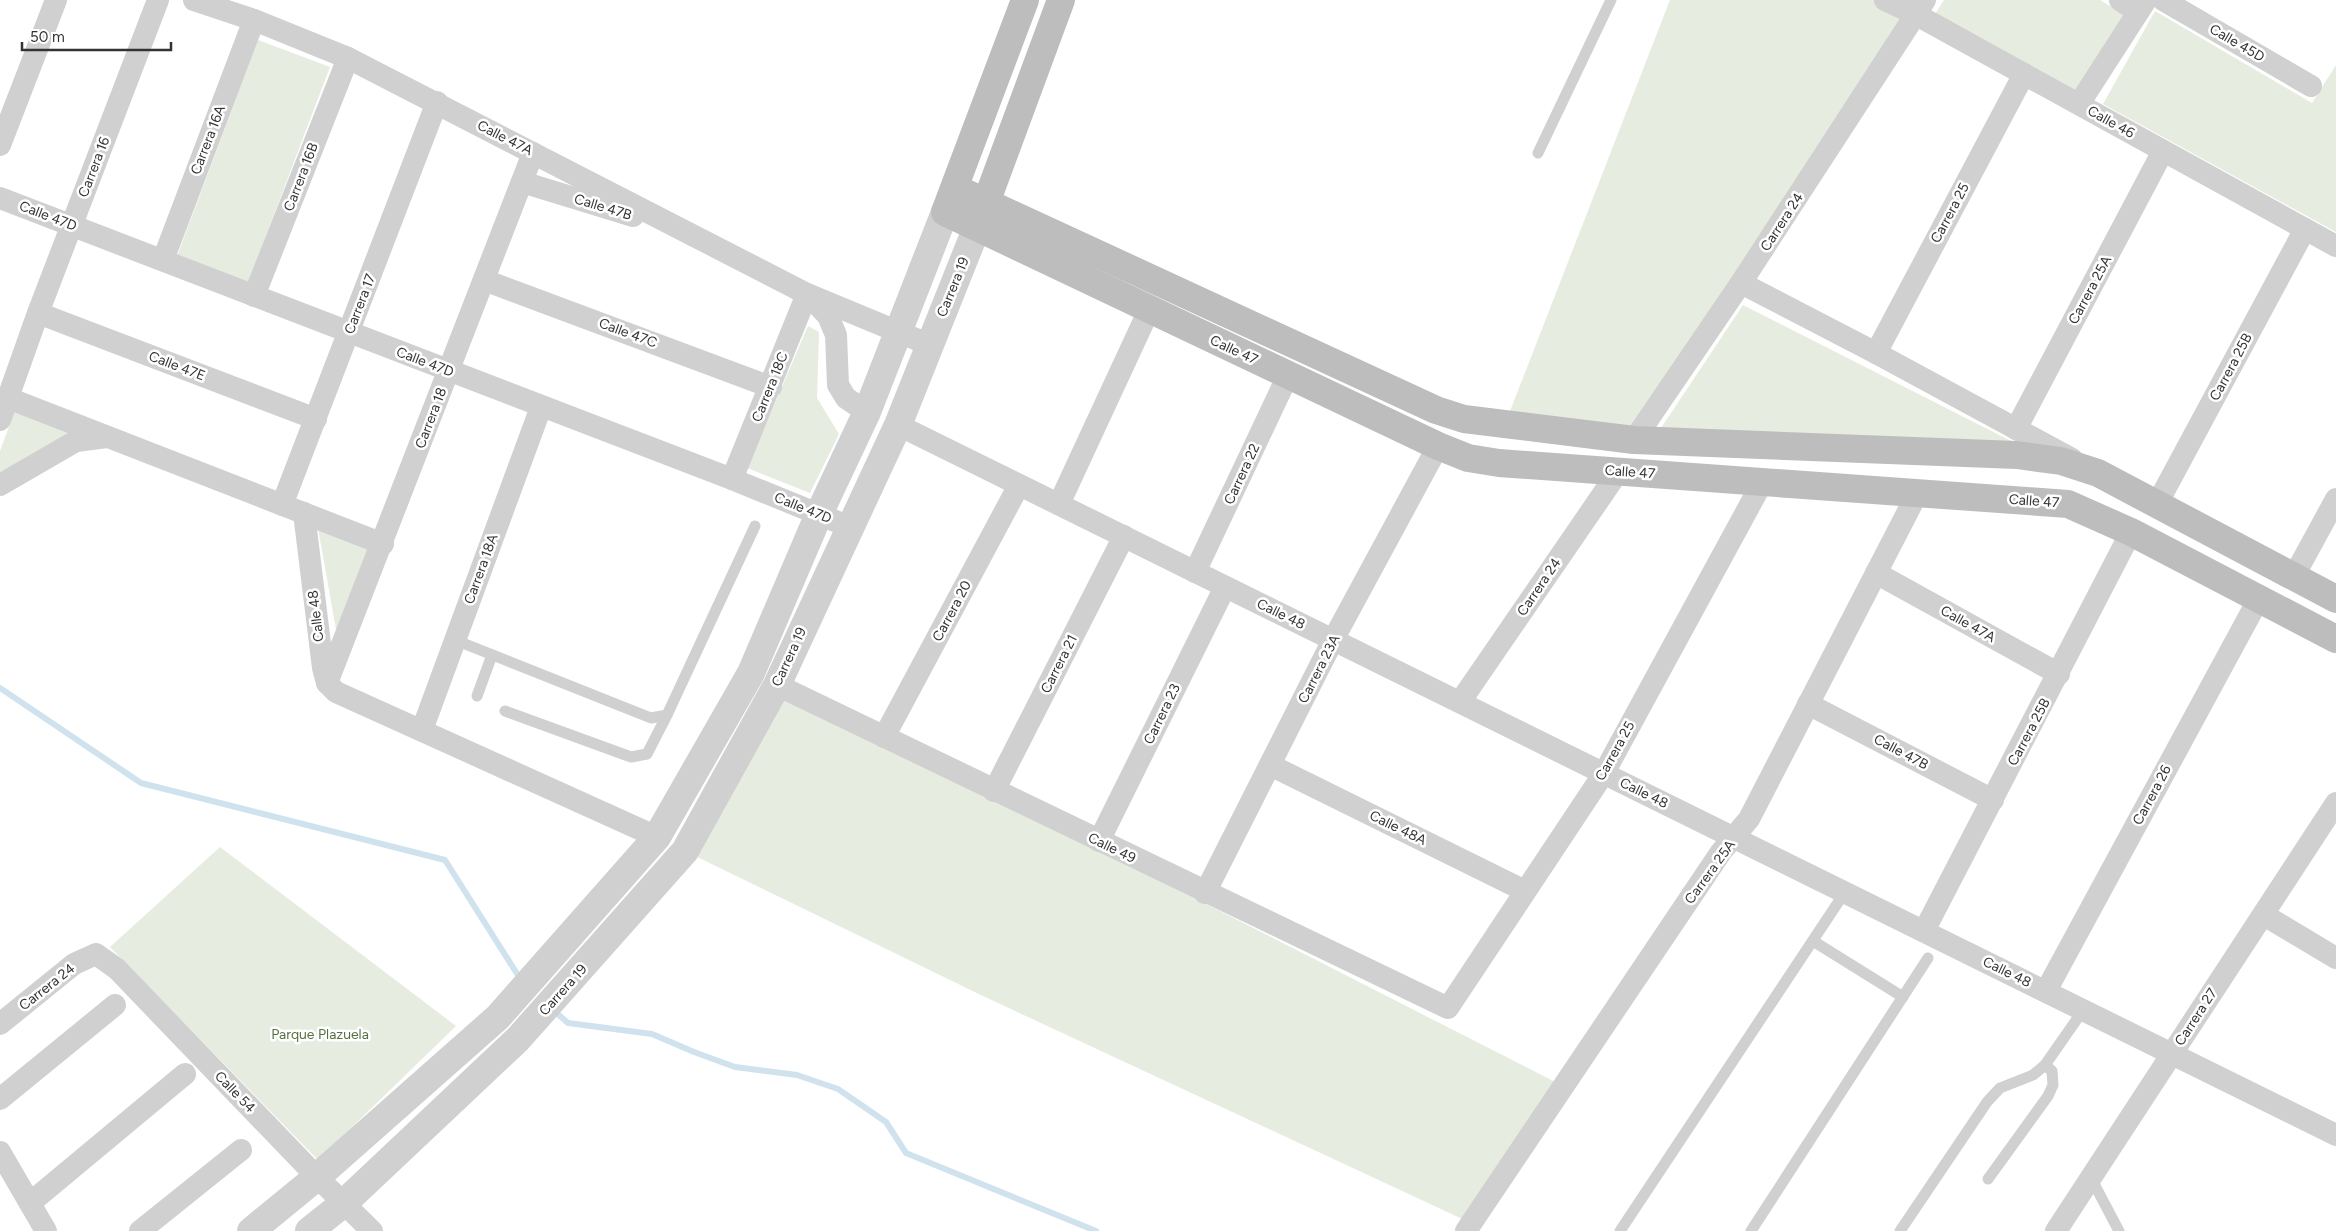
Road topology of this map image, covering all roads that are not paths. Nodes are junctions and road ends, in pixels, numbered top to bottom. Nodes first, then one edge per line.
1 (56, 0) edge
2 (158, 0) edge
3 (194, 0) edge
4 (1025, 0) edge
5 (1061, 0) edge
6 (1611, 0) edge
7 (1885, 0) edge
8 (2163, 0) edge
9 (2134, 4) edge
10 (1920, 7) edge
11 (254, 20) junction
12 (348, 58) junction
13 (2024, 74) junction
14 (2311, 86) dead end
15 (436, 102) junction
16 (2078, 104) junction
17 (0, 145) edge
18 (2163, 151) junction
19 (533, 153) junction
20 (1538, 153) dead end
21 (522, 182) junction
22 (0, 198) edge
23 (950, 200) junction
24 (985, 202) junction
25 (72, 225) junction
26 (977, 228) junction
27 (2305, 229) junction
28 (685, 231) junction
29 (2336, 246) edge
30 (163, 260) junction
31 (484, 280) junction
32 (1742, 283) junction
33 (807, 294) junction
34 (254, 296) junction
35 (1149, 310) junction
36 (38, 313) junction
37 (349, 332) junction
38 (898, 332) junction
39 (1277, 337) junction
40 (930, 345) junction
41 (1876, 353) junction
42 (1277, 370) junction
43 (449, 371) junction
44 (771, 386) junction
45 (8, 398) junction
46 (541, 407) junction
47 (867, 412) junction
48 (316, 419) junction
49 (0, 420) edge
50 (898, 425) junction
51 (2016, 429) junction
52 (108, 437) junction
53 (1634, 440) junction
54 (1438, 446) junction
55 (1618, 472) junction
56 (2098, 473) junction
57 (732, 479) junction
58 (1763, 481) junction
59 (0, 485) edge
60 (1019, 485) junction
61 (1918, 492) junction
62 (2336, 499) edge
63 (1059, 504) junction
64 (2157, 504) junction
65 (282, 505) junction
66 (304, 513) junction
67 (819, 514) junction
68 (755, 526) dead end
69 (850, 527) junction
70 (2132, 532) junction
71 (1124, 536) junction
72 (383, 544) junction
73 (1195, 572) junction
74 (1876, 573) junction
75 (2294, 576) junction
76 (1225, 587) junction
77 (2336, 599) edge
78 (2258, 600) junction
79 (2336, 639) edge
80 (455, 640) junction
81 (1333, 640) junction
82 (492, 655) junction
83 (2060, 674) junction
84 (327, 683) junction
85 (777, 685) junction
86 (477, 696) dead end
87 (1460, 702) junction
88 (1808, 704) junction
89 (506, 711) dead end
90 (667, 715) junction
91 (422, 730) junction
92 (884, 737) junction
93 (1270, 765) junction
94 (1604, 773) junction
95 (994, 791) junction
96 (1993, 800) junction
97 (2336, 803) edge
98 (658, 837) junction
99 (1735, 837) junction
100 (1099, 841) junction
101 (1526, 892) junction
102 (1845, 892) junction
103 (1205, 893) junction
104 (2264, 915) junction
105 (1924, 931) junction
106 (1812, 941) junction
107 (96, 954) joint
108 (1928, 958) dead end
109 (2336, 958) edge
110 (2046, 991) junction
111 (1903, 997) junction
112 (115, 1005) dead end
113 (1448, 1008) joint
114 (2084, 1010) junction
115 (0, 1024) edge
116 (2173, 1053) junction
117 (2045, 1065) junction
118 (185, 1074) dead end
119 (0, 1099) edge
120 (2336, 1135) edge
121 (241, 1150) dead end
122 (0, 1152) edge
123 (317, 1177) junction
124 (2091, 1178) junction
125 (1988, 1180) dead end
126 (30, 1203) junction
127 (344, 1203) junction
128 (46, 1231) edge
129 (140, 1231) edge
130 (251, 1231) edge
131 (309, 1231) edge
132 (372, 1231) edge
133 (1466, 1231) edge
134 (1620, 1231) edge
135 (1751, 1231) edge
136 (1900, 1231) edge
137 (2056, 1231) edge
138 (2119, 1231) edge

1 - 17 street
2 - 25 street, Carrera 16
3 - 11 street, Calle 47A
4 - 23 main road, Carrera 19
5 - 24 main road, Carrera 19
6 - 20 lane
7 - 10 street, Calle 46
8 - 14 street, Calle 45D
9 - 16 street
10 - 13 street, Calle 46
10 - 32 street, Carrera 24
11 - 12 street, Calle 47A
11 - 30 street, Carrera 16A
12 - 15 street, Calle 47A
12 - 34 street, Carrera 16B
13 - 16 street, Calle 46
13 - 41 street, Carrera 25
15 - 19 street, Calle 47A
15 - 37 street, Carrera 17
16 - 18 street, Calle 46
18 - 27 street, Calle 46
18 - 51 street, Carrera 25A
19 - 21 street, Carrera 18
19 - 28 street, Calle 47A
21 - 28 street, Calle 47B
21 - 31 street, Carrera 18
22 - 25 street, Calle 47D
23 - 24 main road
23 - 26 main road, Calle 47
23 - 38 street, Carrera 19
24 - 26 main road, Carrera 19
24 - 39 main road
25 - 30 street, Calle 47D
25 - 36 street, Carrera 16
26 - 35 main road, Calle 47
26 - 40 street, Carrera 19
27 - 29 street, Calle 46
27 - 64 street, Carrera 25B
28 - 33 street, Calle 47A
30 - 34 street, Calle 47D
31 - 43 street, Carrera 18
31 - 44 street, Calle 47C
32 - 41 street
32 - 53 street, Carrera 24
33 - 38 street
33 - 44 street, Carrera 18C
33 - 47 street
34 - 37 street, Calle 47D
35 - 42 main road, Calle 47
35 - 63 street
36 - 45 street, Carrera 16
36 - 48 street, Calle 47E
37 - 43 street, Calle 47D
37 - 48 street, Carrera 17
38 - 40 street
38 - 47 street, Carrera 19
39 - 42 main road
39 - 53 main road
40 - 50 street, Carrera 19
41 - 51 street
42 - 54 main road, Calle 47
42 - 73 street, Carrera 22
43 - 46 street, Calle 47D
43 - 72 street, Carrera 18
44 - 57 street, Carrera 18C
45 - 49 street, Carrera 16
45 - 52 street
46 - 57 street, Calle 47D
46 - 80 street, Carrera 18A
47 - 67 street, Carrera 19
48 - 65 street, Carrera 17
50 - 60 street, Calle 48
50 - 69 street, Carrera 19
51 - 56 street
52 - 59 street
52 - 65 street
53 - 56 main road
54 - 55 main road, Calle 47
54 - 81 street, Carrera 23A
55 - 58 main road, Calle 47
55 - 87 street, Carrera 24
56 - 64 main road
57 - 67 street, Calle 47D
58 - 61 main road, Calle 47
58 - 94 street, Carrera 25
60 - 63 street, Calle 48
60 - 92 street, Carrera 20
61 - 70 main road, Calle 47
61 - 74 street, Carrera 25A
62 - 75 street
63 - 71 street, Calle 48
64 - 75 main road
65 - 66 street
66 - 72 street
66 - 84 street, Calle 48
67 - 69 street, Calle 47D
67 - 98 street, Carrera 19
68 - 90 lane
69 - 85 street, Carrera 19
70 - 78 main road, Calle 47
70 - 83 street, Carrera 25B
71 - 73 street, Calle 48
71 - 95 street, Carrera 21
72 - 84 street, Carrera 18
73 - 76 street, Calle 48
74 - 83 street, Calle 47A
74 - 88 street, Carrera 25A
75 - 77 main road
76 - 81 street, Calle 48
76 - 100 street, Carrera 23
78 - 79 main road, Calle 47
78 - 110 street, Carrera 26
80 - 82 lane
80 - 91 street, Carrera 18A
81 - 87 street, Calle 48
81 - 93 street, Carrera 23A
82 - 86 lane
82 - 90 lane
83 - 96 street, Carrera 25B
84 - 91 street
85 - 92 street, Calle 49
85 - 127 street, Carrera 19
87 - 94 street, Calle 48
88 - 96 street, Calle 47B
88 - 99 street, Carrera 25A
89 - 90 lane
91 - 98 street
92 - 95 street, Calle 49
93 - 101 street, Calle 48A
93 - 103 street, Carrera 23A
94 - 99 street, Calle 48
94 - 101 street, Carrera 25
95 - 100 street, Calle 49
96 - 105 street, Carrera 25B
97 - 104 street, Carrera 27
98 - 123 street, Carrera 19
99 - 102 street, Calle 48
99 - 133 street, Carrera 25A
100 - 103 street, Calle 49
101 - 113 street, Carrera 25
102 - 105 street, Calle 48
102 - 106 lane
103 - 113 street, Calle 49
104 - 109 street
104 - 116 street, Carrera 27
105 - 110 street, Calle 48
106 - 111 lane
106 - 134 lane
107 - 115 street, Carrera 24
107 - 123 street, Calle 54
108 - 111 lane
110 - 114 street, Calle 48
111 - 135 lane
112 - 119 street
114 - 116 street, Calle 48
114 - 117 lane
116 - 120 street, Calle 48
116 - 124 street, Carrera 27
117 - 125 lane
117 - 136 lane
118 - 126 street
121 - 129 street
122 - 126 street
123 - 127 street, Calle 54
123 - 130 street
124 - 137 street, Carrera 27
124 - 138 lane
126 - 128 street
127 - 131 street
127 - 132 street, Calle 54

